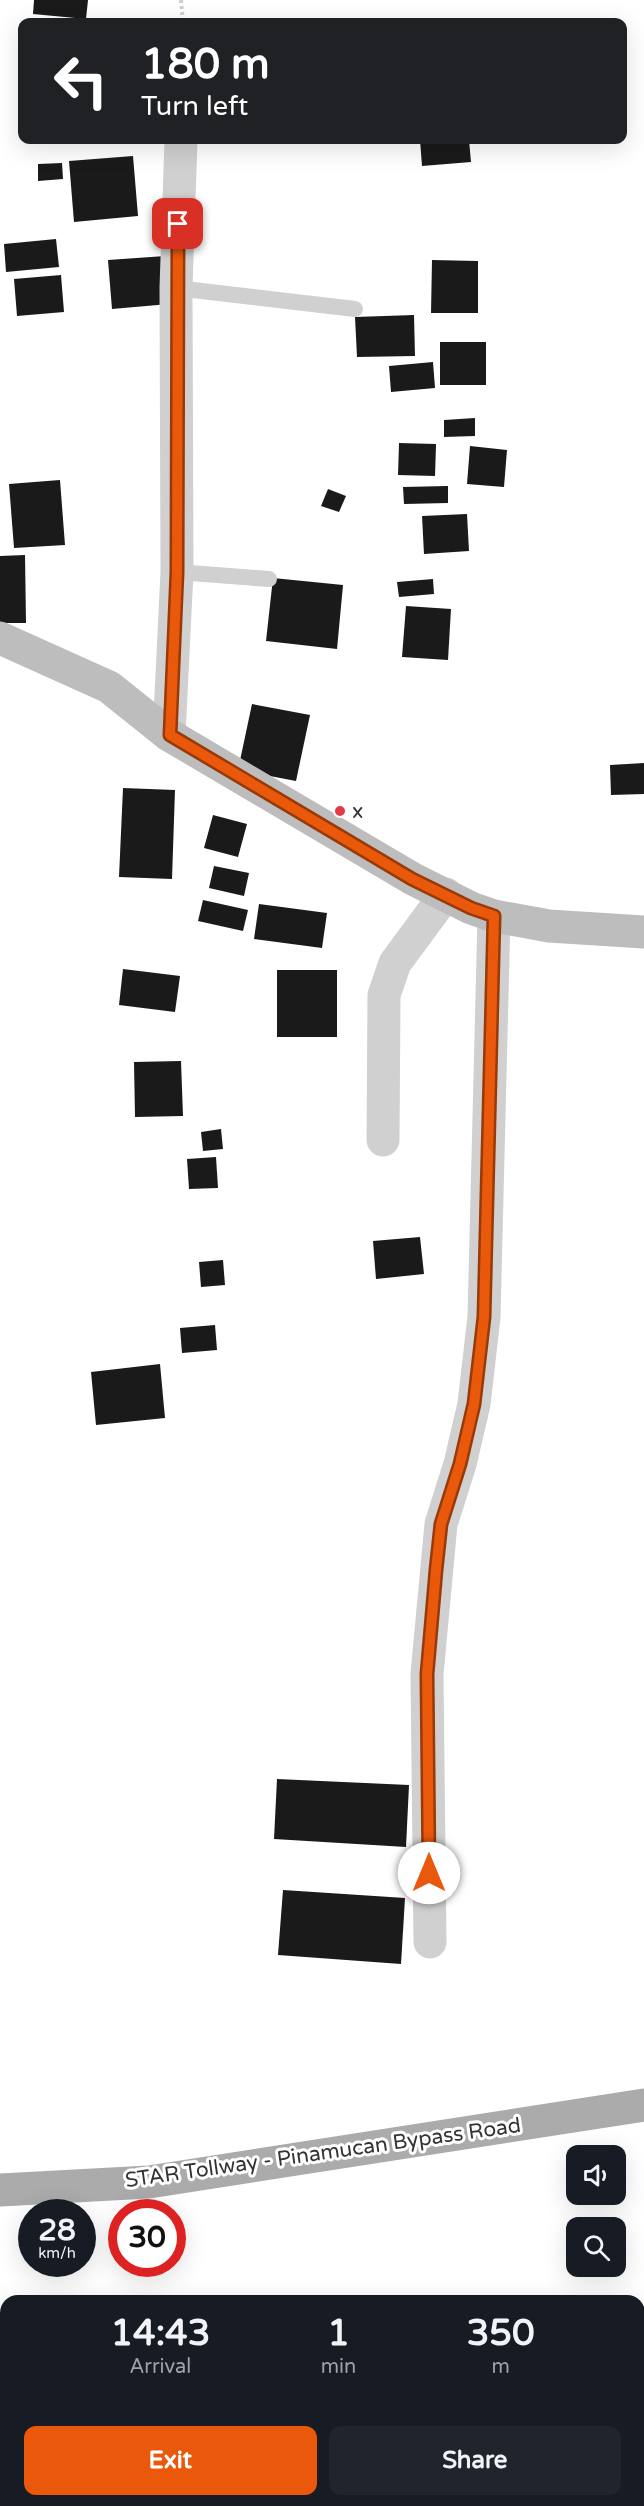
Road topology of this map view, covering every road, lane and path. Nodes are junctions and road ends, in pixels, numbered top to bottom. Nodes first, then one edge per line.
1 (181, 0) edge
2 (183, 18) edge
3 (181, 144) edge
4 (176, 288) junction
5 (355, 309) dead end
6 (177, 572) junction
7 (269, 579) dead end
8 (0, 638) edge
9 (170, 735) junction
10 (446, 894) junction
11 (494, 916) junction
12 (644, 932) edge
13 (383, 1140) dead end
14 (430, 1942) dead end
15 (644, 2105) edge
16 (0, 2190) edge

1 - 2 path
3 - 4 street
4 - 5 lane
4 - 6 street
6 - 7 lane
6 - 9 street
8 - 9 street
9 - 10 street
10 - 11 street
10 - 13 street
11 - 12 street
11 - 14 street
15 - 16 main road, STAR Tollway - Pinamucan Bypass Road

